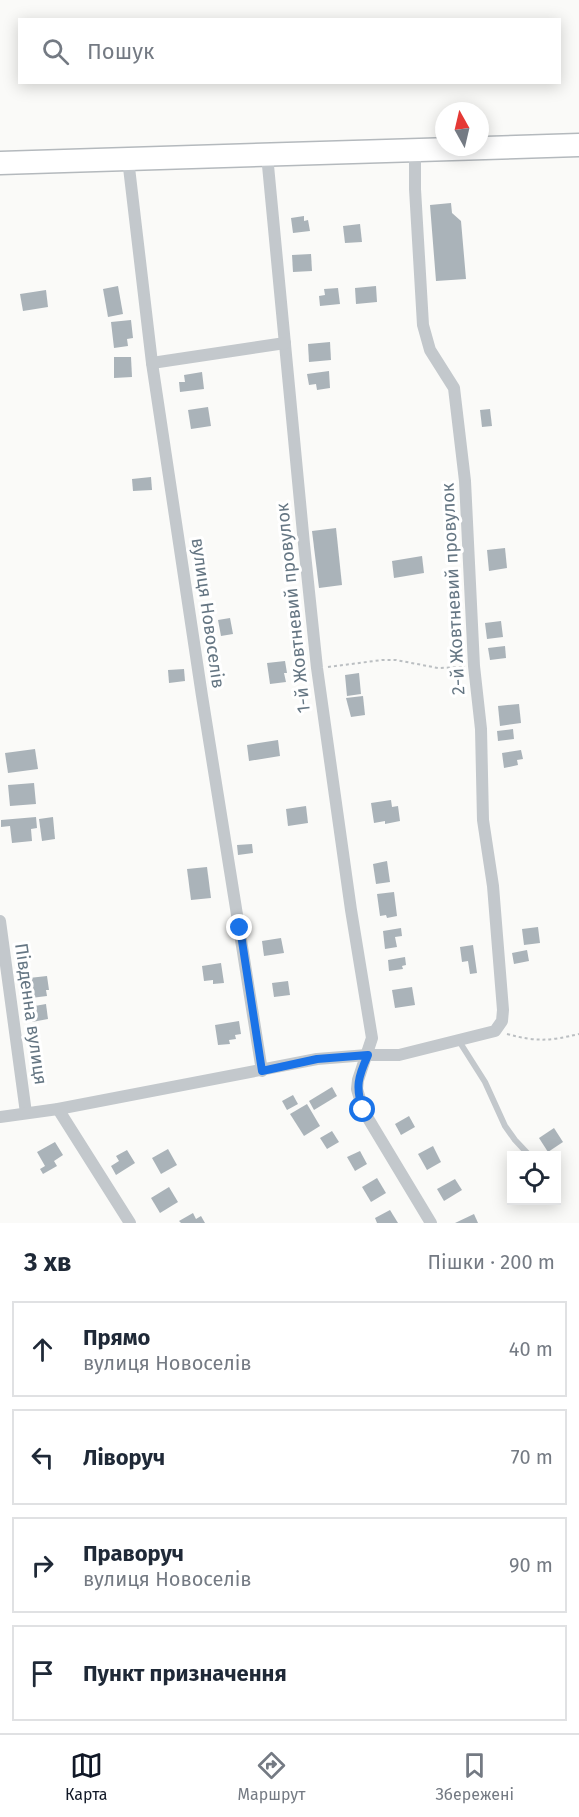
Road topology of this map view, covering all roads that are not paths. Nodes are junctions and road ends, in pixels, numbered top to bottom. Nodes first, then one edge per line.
1 (579, 145) edge
2 (415, 150) junction
3 (267, 155) junction
4 (128, 159) junction
5 (0, 163) edge
6 (285, 343) junction
7 (152, 363) junction
8 (0, 921) edge
9 (459, 1041) junction
10 (368, 1055) junction
11 (262, 1071) junction
12 (58, 1109) junction
13 (26, 1113) junction
14 (0, 1117) edge
15 (527, 1151) edge
16 (130, 1223) edge
17 (431, 1223) edge

1 - 2 highway
2 - 3 highway
2 - 9 street, 2-й Жовтневий провулок
3 - 4 highway
3 - 6 street, 1-й Жовтневий провулок
4 - 5 highway
4 - 7 street, вулиця Новоселів
6 - 7 street
6 - 10 street, 1-й Жовтневий провулок
7 - 11 street, вулиця Новоселів
8 - 13 street, Південна вулиця
9 - 10 street
9 - 15 lane
10 - 11 street
10 - 17 street
11 - 12 street
12 - 13 street
12 - 16 street, Південна вулиця
13 - 14 street

